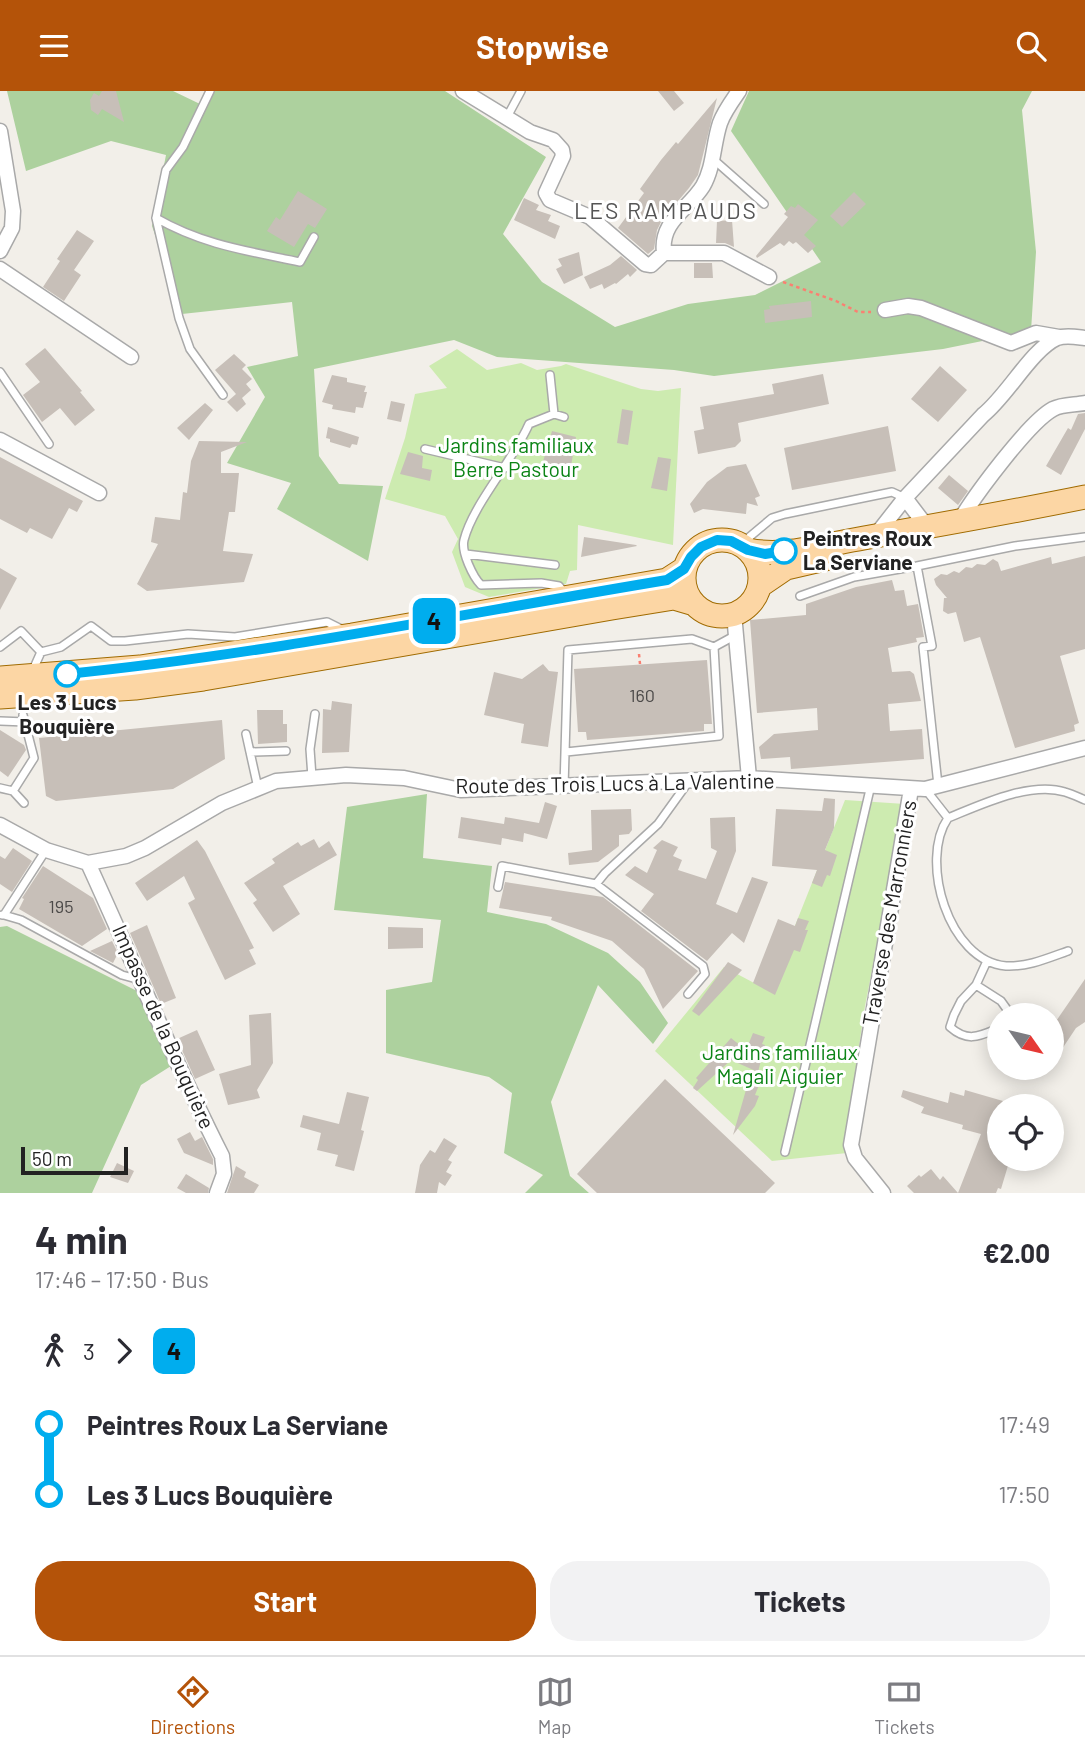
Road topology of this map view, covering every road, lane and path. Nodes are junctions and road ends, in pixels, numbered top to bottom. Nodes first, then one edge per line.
1 (210, 91) edge
2 (463, 91) edge
3 (521, 91) edge
4 (739, 91) edge
5 (507, 117) junction
6 (0, 131) edge
7 (712, 159) junction
8 (764, 204) dead end
9 (156, 218) junction
10 (314, 237) dead end
11 (0, 251) edge
12 (664, 253) junction
13 (0, 269) edge
14 (769, 277) joint
15 (885, 310) joint
16 (1059, 337) junction
17 (1085, 338) edge
18 (131, 357) dead end
19 (0, 372) edge
20 (550, 375) dead end
21 (223, 395) dead end
22 (1085, 403) edge
23 (554, 414) junction
24 (564, 417) dead end
25 (0, 440) edge
26 (49, 444) dead end
27 (425, 449) dead end
28 (505, 468) junction
29 (99, 493) dead end
30 (1085, 497) edge
31 (905, 498) junction
32 (1085, 512) edge
33 (960, 522) junction
34 (931, 528) junction
35 (875, 536) junction
36 (1085, 537) edge
37 (744, 547) junction
38 (466, 554) junction
39 (555, 565) dead end
40 (917, 566) junction
41 (684, 569) junction
42 (761, 585) junction
43 (800, 596) dead end
44 (567, 597) junction
45 (691, 603) junction
46 (735, 625) junction
47 (352, 635) junction
48 (0, 646) edge
49 (714, 647) junction
50 (41, 652) junction
51 (30, 676) junction
52 (0, 678) edge
53 (0, 697) edge
54 (315, 714) dead end
55 (0, 721) edge
56 (247, 734) dead end
57 (1085, 748) edge
58 (286, 751) dead end
59 (250, 752) junction
60 (566, 752) junction
61 (312, 778) junction
62 (749, 778) junction
63 (689, 781) junction
64 (871, 785) junction
65 (564, 787) junction
66 (0, 788) edge
67 (258, 788) junction
68 (925, 788) junction
69 (13, 791) junction
70 (1085, 800) edge
71 (24, 803) dead end
72 (948, 818) junction
73 (0, 825) edge
74 (47, 851) junction
75 (88, 863) junction
76 (596, 884) junction
77 (498, 887) dead end
78 (2, 915) edge
79 (1068, 951) dead end
80 (987, 961) junction
81 (141, 980) junction
82 (976, 985) junction
83 (688, 994) dead end
84 (1002, 1003) edge
85 (987, 1033) edge
86 (785, 1152) dead end
87 (217, 1193) edge
88 (883, 1193) edge

1 - 9 lane
2 - 5 street
3 - 5 lane
4 - 7 street
5 - 12 street
6 - 11 street
7 - 8 lane
7 - 12 street
9 - 10 lane
9 - 21 lane
12 - 14 street
13 - 18 street
14 - 15 path
15 - 16 street
16 - 17 street
16 - 31 street
19 - 26 lane
20 - 23 lane
22 - 33 street
23 - 24 lane
23 - 28 lane
25 - 29 street
27 - 28 lane
28 - 38 lane
30 - 33 main road
31 - 34 street
31 - 35 street
31 - 37 lane
32 - 42 main road
33 - 34 main road
34 - 35 main road
35 - 37 main road
36 - 40 lane
37 - 41 main road
37 - 42 main road
38 - 39 lane
38 - 44 lane
40 - 43 lane
40 - 68 lane
41 - 44 main road
41 - 45 main road
42 - 46 main road
44 - 47 main road
45 - 46 main road
45 - 53 main road
46 - 49 lane
46 - 62 street
47 - 50 lane
47 - 51 main road
48 - 50 lane
49 - 60 lane
49 - 60 lane
50 - 51 lane
51 - 52 main road
54 - 61 lane
55 - 69 lane
56 - 59 lane
57 - 68 street, Route des Trois Lucs à La Valentine
58 - 59 lane
59 - 67 lane
60 - 65 lane
61 - 65 street, Route des Trois Lucs à La Valentine
61 - 67 street, Route des Trois Lucs à La Valentine
62 - 63 street, Route des Trois Lucs à La Valentine
62 - 64 street, Route des Trois Lucs à La Valentine
63 - 65 street, Route des Trois Lucs à La Valentine
63 - 76 lane
64 - 68 street, Route des Trois Lucs à La Valentine
64 - 86 lane
66 - 69 lane
67 - 75 street, Route des Trois Lucs à La Valentine
68 - 72 lane
68 - 88 street, Traverse des Marronniers
69 - 71 lane
70 - 72 lane
72 - 80 lane
73 - 74 street, Route des Trois Lucs à La Valentine
74 - 75 street, Route des Trois Lucs à La Valentine
74 - 78 lane
75 - 81 street, Impasse de la Bouquière
76 - 77 lane
76 - 83 lane
78 - 81 lane
79 - 80 lane
80 - 82 lane
81 - 87 street, Impasse de la Bouquière
82 - 84 lane
82 - 85 lane

